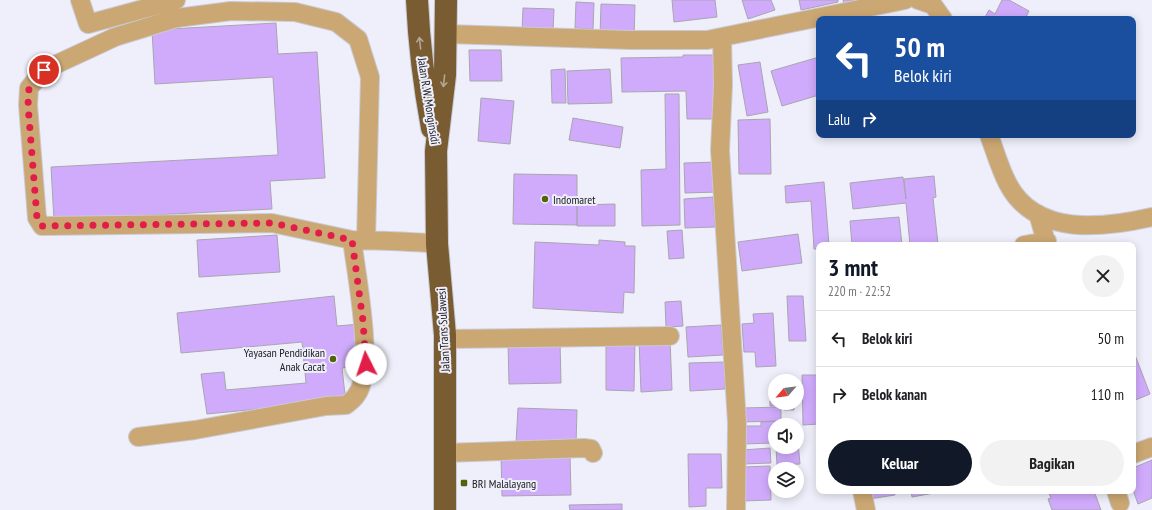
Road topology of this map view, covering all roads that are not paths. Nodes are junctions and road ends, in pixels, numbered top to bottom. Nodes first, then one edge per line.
1 (80, 0) edge
2 (176, 0) edge
3 (417, 0) edge
4 (446, 0) edge
5 (905, 0) edge
6 (932, 2) edge
7 (841, 16) edge
8 (941, 16) edge
9 (816, 18) edge
10 (446, 34) junction
11 (722, 38) junction
12 (991, 138) edge
13 (436, 151) junction
14 (1038, 214) junction
15 (1152, 217) edge
16 (359, 240) junction
17 (1047, 242) edge
18 (437, 244) junction
19 (670, 336) dead end
20 (445, 339) junction
21 (138, 437) dead end
22 (1152, 447) edge
23 (445, 453) junction
24 (593, 453) dead end
25 (1136, 453) edge
26 (863, 494) edge
27 (446, 510) edge
28 (736, 510) edge
29 (866, 510) edge

1 - 2 street
13 -> 3 highway, Jalan R.W. Monginsidi
4 - 10 highway, Jalan R.W. Monginsidi
5 - 7 street
6 - 8 street
9 - 11 street
10 - 11 street
10 -> 13 highway, Jalan R.W. Monginsidi
11 - 28 street
12 - 14 street
13 - 18 highway, Jalan Trans Sulawesi
14 - 15 street
14 - 17 street
16 - 16 street
16 - 18 street
16 - 21 street
18 - 20 highway, Jalan Trans Sulawesi
19 - 20 street
20 - 23 highway, Jalan Trans Sulawesi
22 - 25 street
23 - 24 street
23 - 27 highway, Jalan Trans Sulawesi
26 - 29 street

